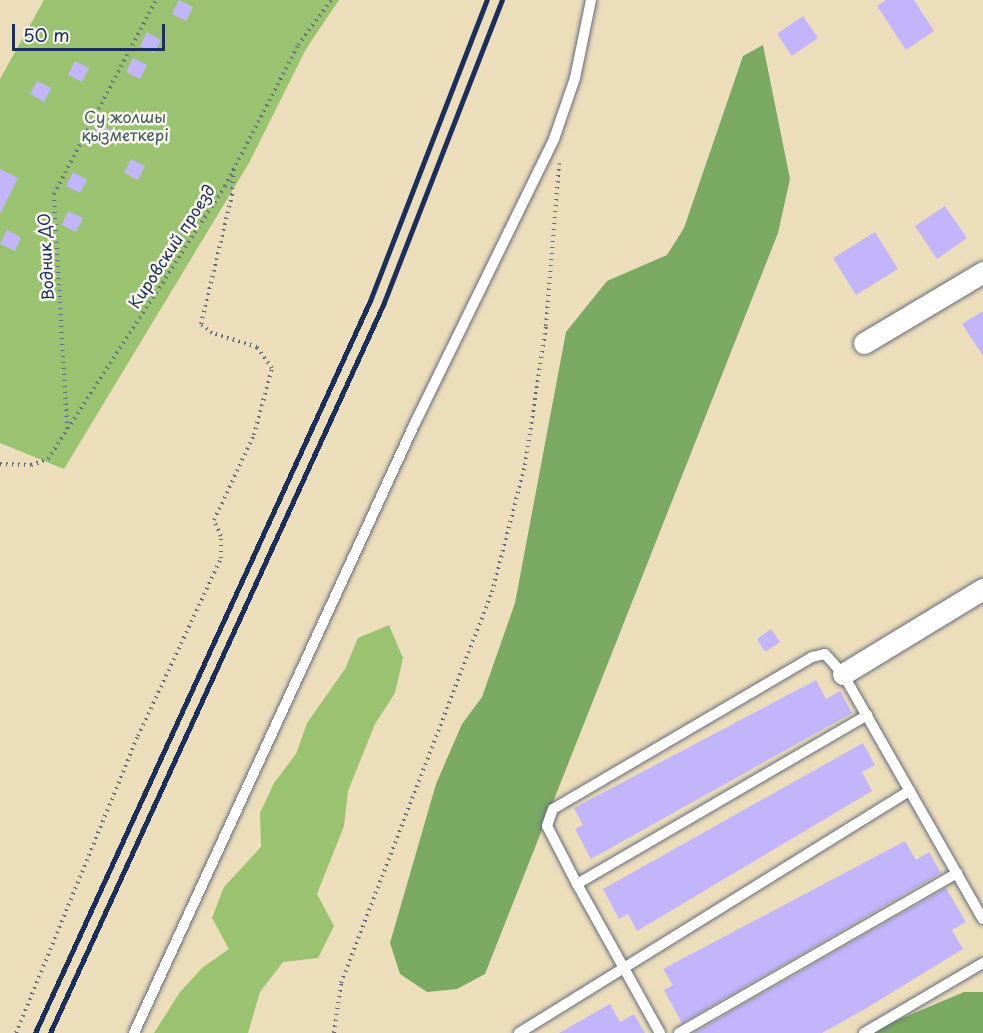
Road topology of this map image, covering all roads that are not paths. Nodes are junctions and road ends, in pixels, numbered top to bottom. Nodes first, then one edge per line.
1 (591, 0) edge
2 (983, 272) edge
3 (864, 344) dead end
4 (983, 589) edge
5 (843, 674) junction
6 (867, 715) junction
7 (910, 791) junction
8 (957, 873) junction
9 (577, 884) junction
10 (983, 919) edge
11 (983, 963) edge
12 (624, 968) junction
13 (134, 1033) edge
14 (519, 1033) edge
15 (660, 1033) edge
16 (679, 1033) edge
17 (864, 1033) edge

1 - 13 lane
2 - 3 street
4 - 5 street
5 - 6 lane
5 - 9 lane
6 - 7 lane
6 - 9 lane
7 - 8 lane
7 - 12 lane
8 - 10 lane
8 - 16 lane
9 - 12 lane
11 - 17 lane
12 - 14 lane
12 - 15 lane

